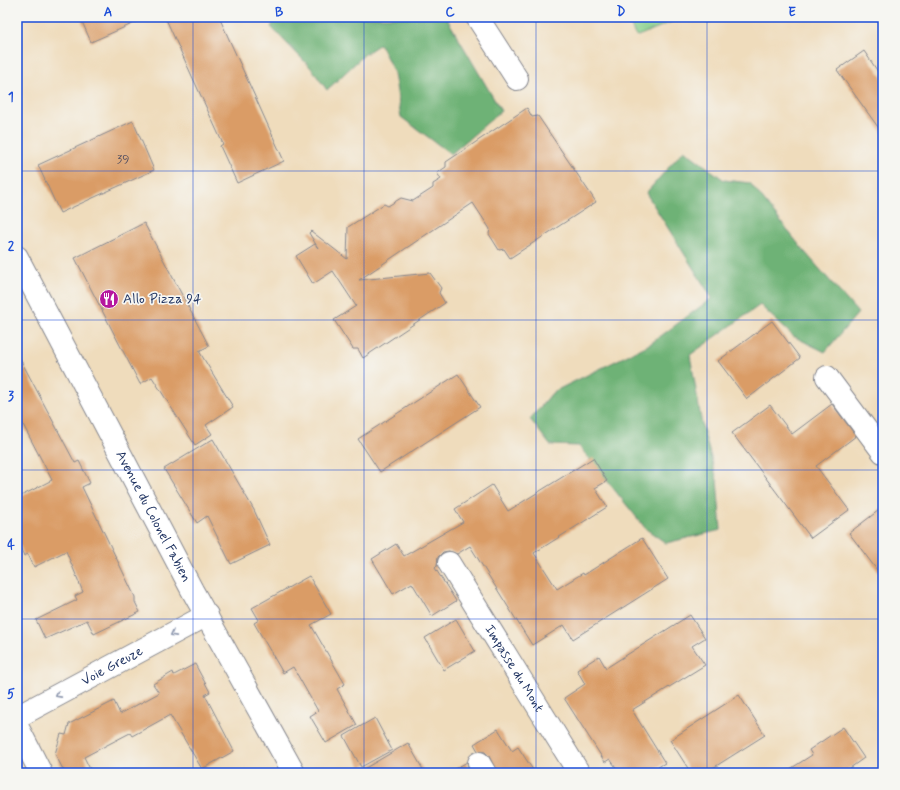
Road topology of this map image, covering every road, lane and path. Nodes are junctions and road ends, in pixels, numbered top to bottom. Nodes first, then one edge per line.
1 (477, 17) edge
2 (516, 79) dead end
3 (17, 257) edge
4 (827, 377) dead end
5 (883, 452) edge
6 (450, 563) dead end
7 (207, 615) junction
8 (17, 717) edge
9 (17, 726) edge
10 (41, 773) edge
11 (294, 773) edge
12 (579, 773) edge

1 - 2 street
3 - 7 street, Avenue du Colonel Fabien
4 - 5 street
6 - 12 street, Impasse du Mont
7 -> 8 street, Voie Greuze
7 - 11 street, Avenue du Colonel Fabien
9 - 10 street

